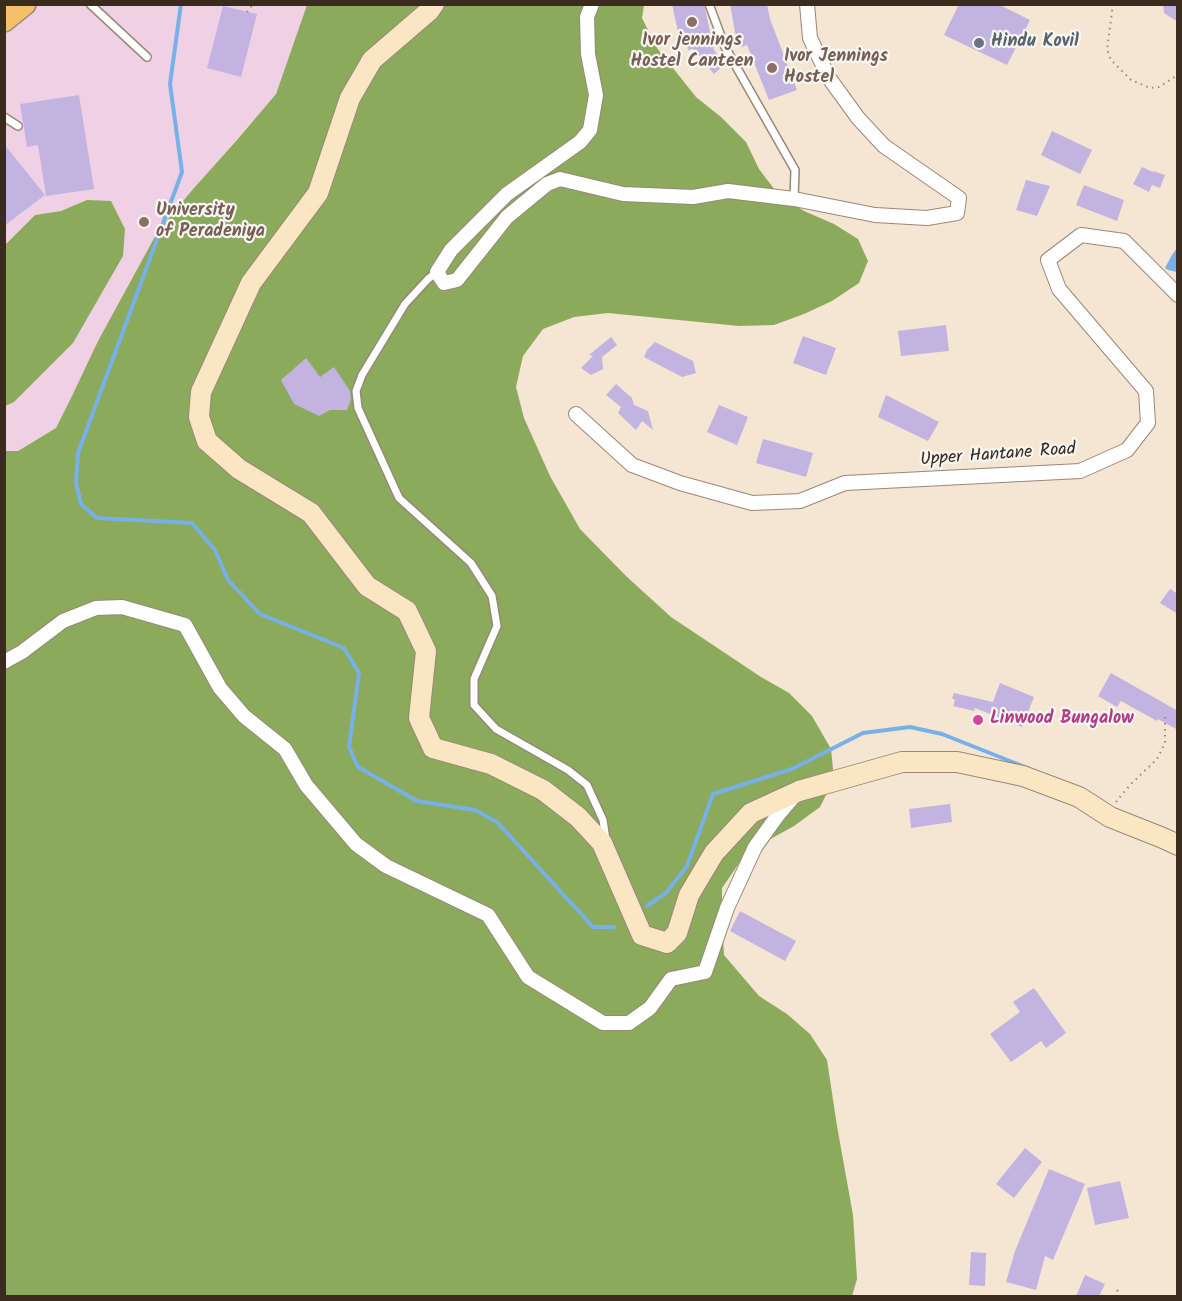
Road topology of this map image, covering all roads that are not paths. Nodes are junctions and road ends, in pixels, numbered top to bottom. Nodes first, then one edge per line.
1 (25, 4) edge
2 (90, 4) edge
3 (434, 4) edge
4 (591, 4) edge
5 (709, 4) edge
6 (807, 4) edge
7 (4, 21) edge
8 (147, 57) dead end
9 (4, 117) edge
10 (18, 126) dead end
11 (794, 199) junction
12 (437, 272) junction
13 (1178, 295) edge
14 (576, 414) dead end
15 (4, 662) edge
16 (799, 791) junction
17 (1178, 846) edge
18 (609, 861) junction

1 - 7 main road
2 - 8 lane
3 - 18 street
4 - 12 street
5 - 11 lane
6 - 11 street
9 - 10 lane
11 - 12 street
12 - 18 lane
13 - 14 street, Upper Hantane Road
15 - 16 street
16 - 17 street
16 - 18 street

